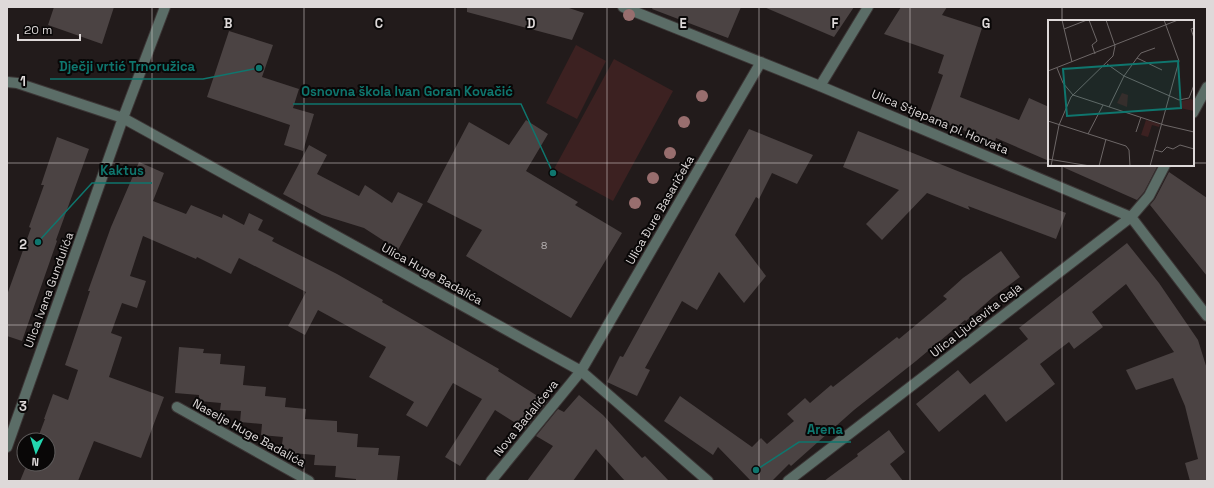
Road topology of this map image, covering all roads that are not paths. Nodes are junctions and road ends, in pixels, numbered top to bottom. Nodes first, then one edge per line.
1 (165, 7) edge
2 (623, 7) edge
3 (868, 7) edge
4 (761, 62) junction
5 (7, 82) edge
6 (820, 86) junction
7 (1207, 87) edge
8 (1194, 111) edge
9 (124, 118) junction
10 (1164, 166) edge
11 (1131, 217) junction
12 (1207, 316) edge
13 (581, 371) junction
14 (177, 408) dead end
15 (7, 447) edge
16 (308, 481) edge
17 (491, 481) edge
18 (708, 481) edge
19 (788, 481) edge

1 - 9 street, Ulica Ivana Gundulića
2 - 4 street, Ulica Stjepana pl. Horvata
3 - 6 street
4 - 6 street, Ulica Stjepana pl. Horvata
4 - 13 street, Ulica Đure Basaričeka
5 - 9 street, Ulica Huge Badalića
6 - 11 street, Ulica Stjepana pl. Horvata
7 - 8 street
9 - 13 street, Ulica Huge Badalića
9 - 15 street, Ulica Ivana Gundulića
10 - 11 street, Ulica Ljudevita Gaja
11 - 12 street, Ulica Stjepana pl. Horvata
11 - 19 street, Ulica Ljudevita Gaja
13 - 17 street, Nova Badalićeva
13 - 18 street, Ulica Huge Badalića
14 - 16 street, Naselje Huge Badalića

